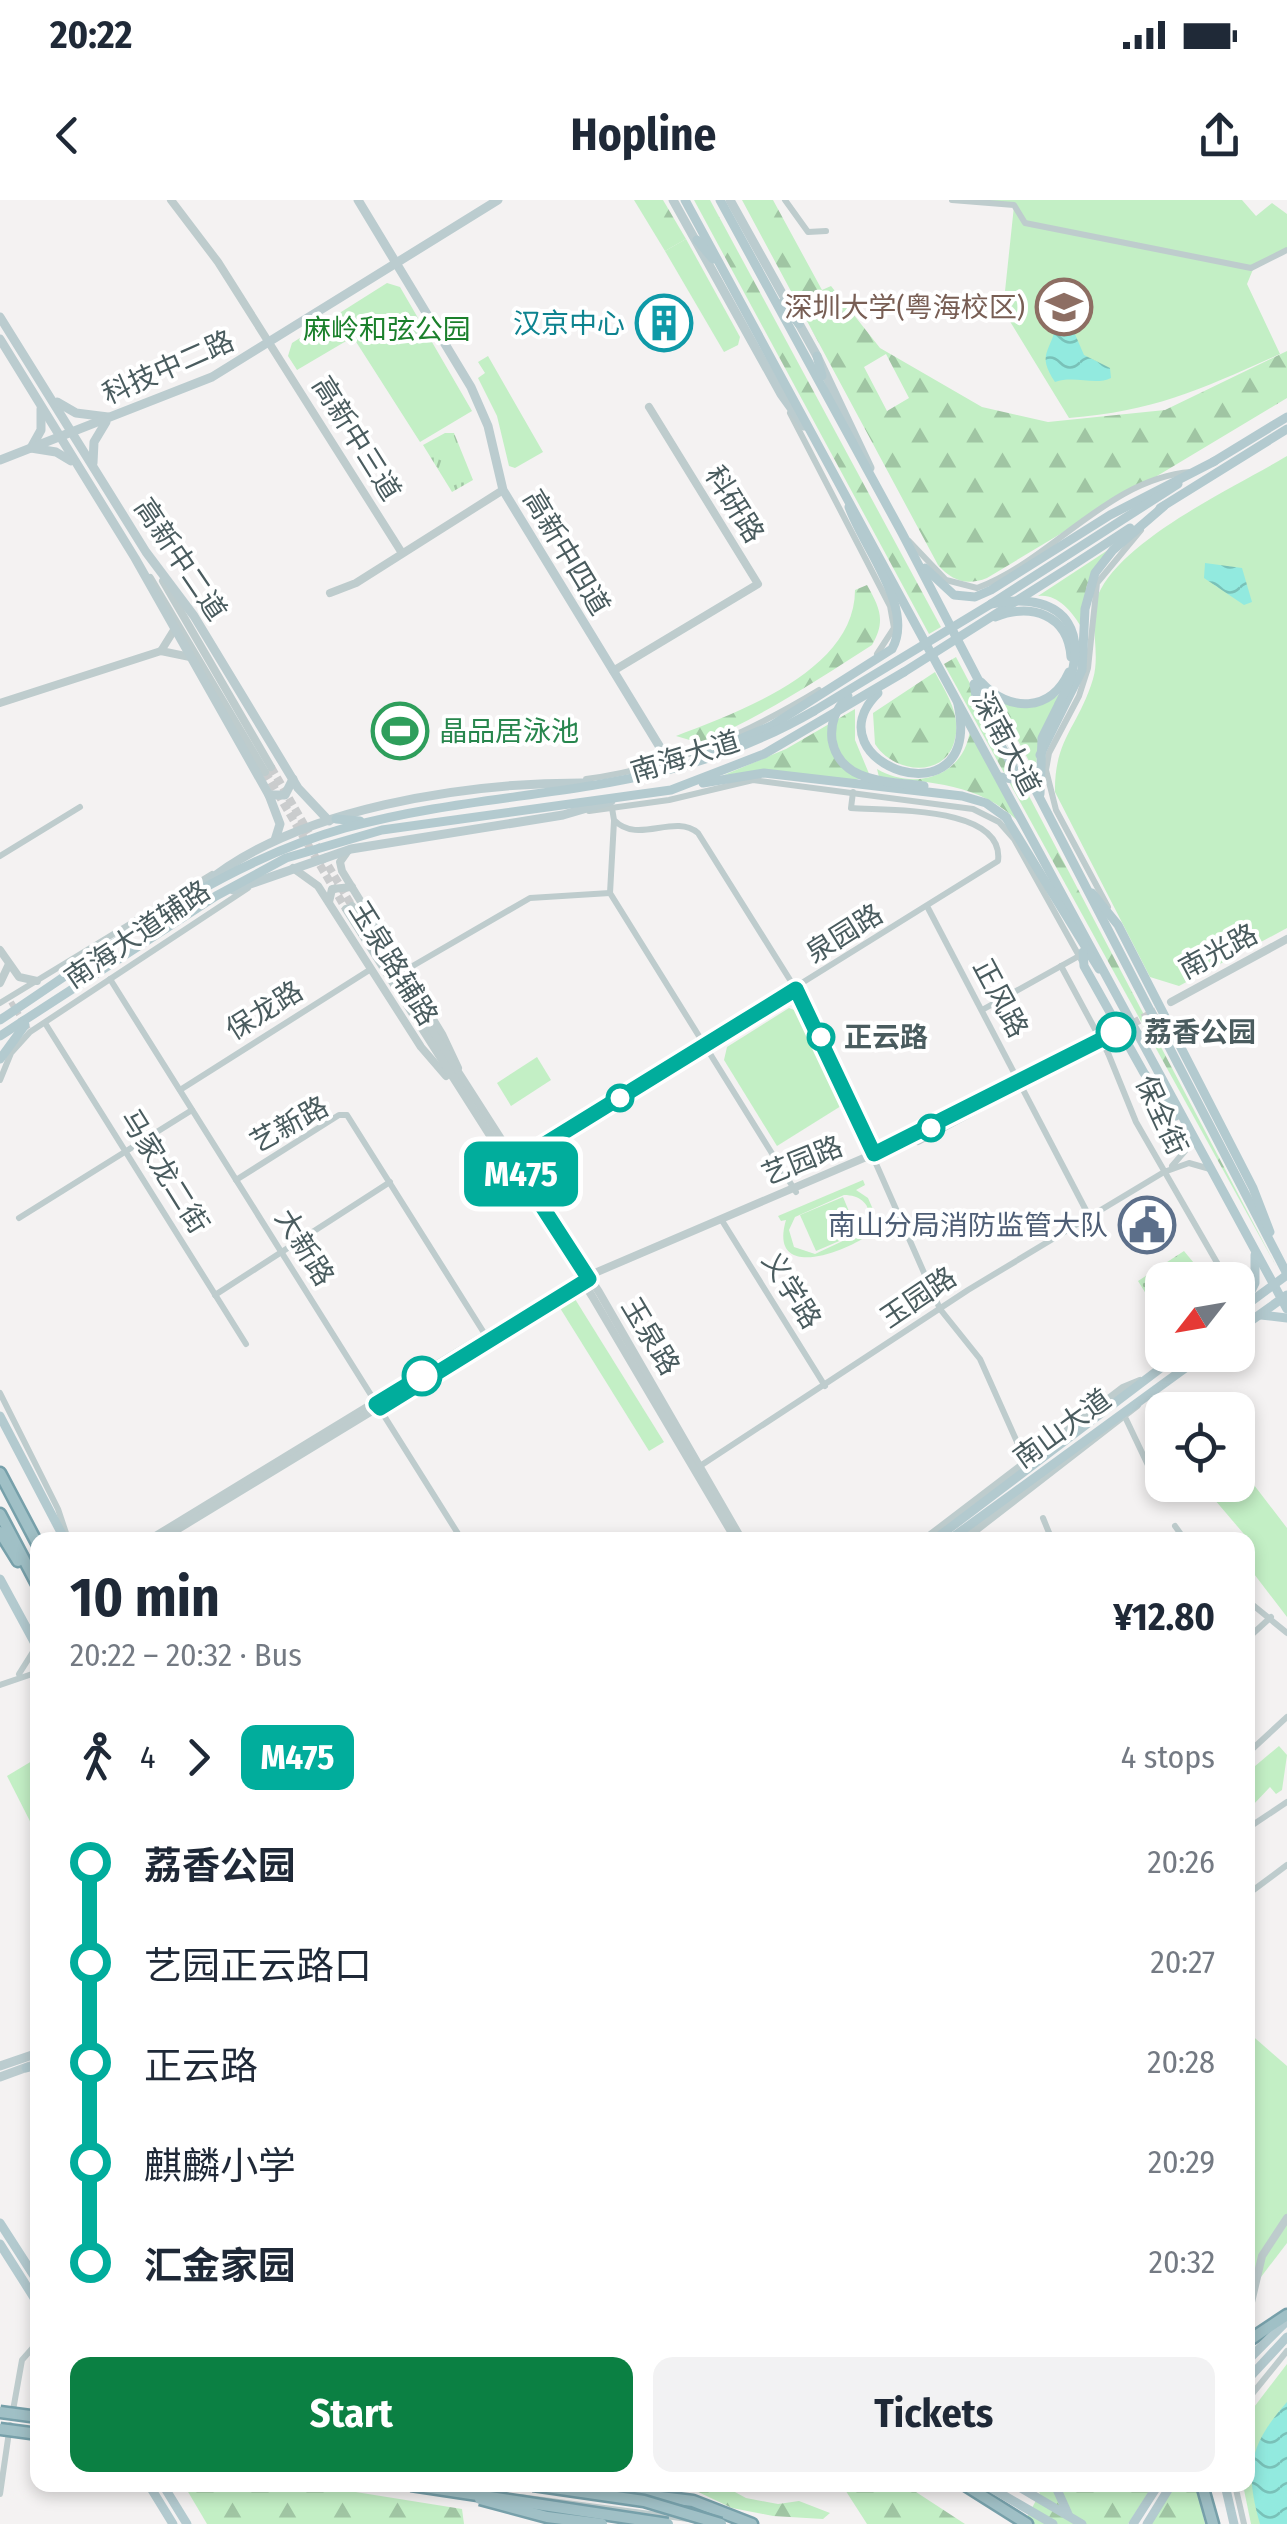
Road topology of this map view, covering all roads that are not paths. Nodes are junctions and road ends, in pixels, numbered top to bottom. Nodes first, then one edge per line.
1 (171, 200) edge
2 (358, 200) edge
3 (498, 200) edge
4 (673, 200) edge
5 (685, 200) edge
6 (720, 200) edge
7 (730, 200) edge
8 (785, 200) edge
9 (952, 200) edge
10 (826, 231) dead end
11 (697, 240) junction
12 (1287, 250) edge
13 (397, 263) junction
14 (728, 276) junction
15 (769, 288) junction
16 (0, 317) edge
17 (800, 324) junction
18 (0, 340) edge
19 (270, 343) junction
20 (817, 356) junction
21 (780, 394) junction
22 (827, 394) junction
23 (52, 398) junction
24 (40, 406) junction
25 (649, 407) dead end
26 (1287, 416) edge
27 (111, 418) junction
28 (1287, 429) edge
29 (73, 432) junction
30 (60, 437) junction
31 (31, 448) junction
32 (0, 460) edge
33 (830, 461) junction
34 (1214, 461) junction
35 (93, 464) junction
36 (79, 468) junction
37 (1192, 472) junction
38 (838, 476) junction
39 (503, 490) junction
40 (879, 490) junction
41 (1164, 506) junction
42 (1149, 518) junction
43 (902, 533) junction
44 (146, 552) junction
45 (1062, 552) junction
46 (402, 553) junction
47 (135, 558) junction
48 (330, 593) dead end
49 (991, 604) junction
50 (988, 620) junction
51 (174, 630) junction
52 (161, 651) junction
53 (190, 657) junction
54 (614, 671) junction
55 (972, 671) junction
56 (904, 672) junction
57 (860, 684) junction
58 (954, 692) junction
59 (0, 703) edge
60 (1040, 755) junction
61 (669, 762) junction
62 (648, 777) junction
63 (1000, 777) junction
64 (292, 779) junction
65 (556, 783) junction
66 (617, 784) junction
67 (671, 790) junction
68 (853, 792) junction
69 (269, 795) junction
70 (623, 798) junction
71 (1040, 802) junction
72 (80, 807) dead end
73 (612, 808) junction
74 (563, 815) junction
75 (1007, 818) junction
76 (333, 820) junction
77 (614, 820) junction
78 (367, 822) junction
79 (275, 840) junction
80 (351, 849) junction
81 (0, 856) edge
82 (226, 866) junction
83 (292, 867) junction
84 (255, 884) junction
85 (1083, 884) junction
86 (352, 887) junction
87 (610, 893) junction
88 (216, 896) junction
89 (186, 900) junction
90 (329, 902) junction
91 (349, 908) tunnel mouth
92 (928, 908) junction
93 (1074, 915) junction
94 (1113, 917) junction
95 (1287, 939) edge
96 (0, 950) edge
97 (1082, 957) junction
98 (9, 964) junction
99 (1060, 966) junction
100 (371, 969) junction
101 (404, 971) junction
102 (110, 979) junction
103 (37, 981) junction
104 (1110, 982) junction
105 (0, 984) edge
106 (46, 989) junction
107 (796, 989) junction
108 (54, 1002) junction
109 (1171, 1002) dead end
110 (0, 1004) edge
111 (982, 1010) junction
112 (0, 1012) edge
113 (0, 1020) edge
114 (45, 1023) junction
115 (0, 1036) edge
116 (706, 1045) junction
117 (0, 1059) edge
118 (0, 1080) edge
119 (460, 1084) junction
120 (1021, 1084) junction
121 (180, 1090) junction
122 (192, 1110) junction
123 (1199, 1110) junction
124 (1190, 1133) junction
125 (1230, 1142) junction
126 (125, 1151) junction
127 (875, 1157) junction
128 (514, 1163) junction
129 (1166, 1170) junction
130 (1211, 1170) junction
131 (236, 1180) junction
132 (390, 1182) junction
133 (794, 1190) junction
134 (1089, 1216) junction
135 (19, 1218) dead end
136 (722, 1220) junction
137 (1251, 1243) junction
138 (1274, 1249) junction
139 (283, 1254) junction
140 (1217, 1262) edge
141 (1254, 1262) edge
142 (1287, 1274) edge
143 (584, 1279) junction
144 (1273, 1284) junction
145 (216, 1295) junction
146 (1255, 1295) edge
147 (1285, 1301) edge
148 (940, 1308) junction
149 (1255, 1317) edge
150 (1255, 1318) edge
151 (1287, 1318) edge
152 (486, 1336) junction
153 (246, 1344) dead end
154 (1156, 1372) edge
155 (1180, 1372) edge
156 (1148, 1378) junction
157 (825, 1386) junction
158 (0, 1393) edge
159 (1144, 1398) junction
160 (378, 1406) junction
161 (0, 1416) edge
162 (1126, 1419) junction
163 (1145, 1459) edge
164 (1026, 1462) junction
165 (698, 1467) junction
166 (1, 1474) edge
167 (978, 1498) junction
168 (976, 1510) junction
169 (0, 1514) edge
170 (1043, 1518) dead end
171 (1175, 1526) dead end
172 (0, 1532) edge
173 (31, 1532) edge
174 (63, 1532) edge
175 (65, 1532) edge
176 (163, 1532) edge
177 (173, 1532) edge
178 (457, 1532) edge
179 (735, 1532) edge
180 (934, 1532) edge
181 (945, 1532) edge
182 (960, 1532) edge
183 (974, 1532) edge
184 (1049, 1532) edge
185 (1180, 1532) edge
186 (30, 1571) edge
187 (0, 1578) edge
188 (30, 1581) edge
189 (1255, 1606) edge
190 (1271, 1617) junction
191 (1255, 1632) edge
192 (1287, 1633) edge
193 (30, 1635) edge
194 (30, 1658) edge
195 (30, 1673) edge
196 (18, 1675) junction
197 (0, 1685) edge
198 (1287, 1717) edge
199 (1255, 1747) edge
200 (1287, 1802) edge
201 (1255, 1823) edge
202 (1287, 1865) edge
203 (1255, 1889) edge
204 (30, 2056) edge
205 (0, 2066) edge
206 (30, 2067) edge
207 (0, 2077) edge
208 (1287, 2218) edge
209 (0, 2223) edge
210 (0, 2244) edge
211 (30, 2277) edge
212 (30, 2280) edge
213 (1255, 2286) edge
214 (1287, 2318) edge
215 (1287, 2336) edge
216 (1255, 2337) edge
217 (30, 2350) edge
218 (1255, 2352) edge
219 (1287, 2352) edge
220 (1255, 2371) edge
221 (1255, 2391) edge
222 (6, 2421) edge
223 (30, 2431) edge
224 (153, 2492) edge
225 (166, 2492) edge
226 (460, 2492) edge
227 (462, 2492) edge
228 (486, 2492) edge
229 (580, 2492) edge
230 (610, 2492) edge
231 (976, 2492) edge
232 (998, 2492) edge
233 (1028, 2492) edge
234 (1058, 2492) edge
235 (1147, 2492) edge
236 (1154, 2492) edge
237 (1168, 2492) edge
238 (1204, 2492) edge
239 (1227, 2492) edge
240 (1237, 2492) edge
241 (0, 2494) edge
242 (548, 2500) junction
243 (1142, 2510) junction
244 (1070, 2516) junction
245 (173, 2524) edge
246 (187, 2524) edge
247 (581, 2524) edge
248 (602, 2524) edge
249 (668, 2524) edge
250 (722, 2524) edge
251 (752, 2524) edge
252 (1026, 2524) edge
253 (1053, 2524) edge
254 (1082, 2524) edge
255 (1133, 2524) edge
256 (1147, 2524) edge
257 (1212, 2524) edge
258 (1234, 2524) edge
259 (1244, 2524) edge

1 - 19 street, 高新中三道
2 - 13 main road, 高新中四道
3 - 13 main road, 科技中二路
4 - 11 main road
5 - 14 main road, 深南大道
6 - 15 main road, 深南大道
7 - 17 main road
8 - 10 street
9 - 12 street
11 - 14 main road
11 - 21 main road
13 - 19 main road, 科技中二路
13 - 39 main road, 高新中四道
14 - 33 main road, 深南大道
15 - 17 main road
15 - 22 main road, 深南大道
16 - 23 main road, 高新中二道
17 - 20 main road
18 - 24 main road, 高新中二道
19 - 27 main road, 科技中二路
19 - 46 street, 高新中三道
20 - 22 main road
20 - 40 main road
21 - 33 main road
21 - 61 street
22 - 40 main road, 深南大道
23 - 27 main road
23 - 29 main road, 高新中二道
24 - 30 main road, 高新中二道
24 - 31 main road
25 - 54 street, 科研路
26 - 34 main road, 南海大道
27 - 29 main road, 科技中二路
27 - 35 main road
28 - 41 main road, 南海大道
29 - 30 main road, 科技中二路
29 - 35 main road, 高新中二道
30 - 31 main road, 科技中二路
30 - 36 main road, 高新中二道
31 - 32 main road, 科技中二路
31 - 36 main road
33 - 38 main road, 深南大道
34 - 37 main road
34 - 45 main road, 南海大道
35 - 36 main road
35 - 44 main road, 高新中二道
36 - 47 main road, 高新中二道
37 - 43 street
37 - 45 main road
38 - 58 main road, 深南大道
38 - 62 main road
39 - 46 street
39 - 54 main road, 高新中四道
40 - 43 main road, 深南大道
41 - 42 main road
41 - 50 main road, 南海大道, bridge
42 - 60 main road
42 - 94 street
43 - 45 main road
43 - 55 main road, 深南大道
44 - 47 street
44 - 64 main road, 高新中二道
45 - 49 main road, 南海大道
46 - 48 street
47 - 51 main road, 高新中二道
49 - 57 main road, 南海大道, bridge
49 - 60 main road, bridge
50 - 55 main road, bridge
50 - 56 main road, 南海大道, bridge
51 - 52 street
51 - 53 main road, 高新中二道
52 - 53 street
52 - 59 street
53 - 69 main road, 高新中二道
54 - 61 main road, 高新中四道
55 - 63 main road
55 - 71 main road, 深南大道
56 - 58 main road
56 - 67 main road, 南海大道, bridge
57 - 62 main road, 南海大道, bridge
57 - 75 main road, bridge
58 - 63 main road, 深南大道
60 - 71 main road
61 - 65 street
62 - 66 main road, 南海大道
63 - 93 main road, 深南大道
64 - 69 main road
64 - 76 main road, 高新中二道
65 - 66 main road
65 - 76 main road
66 - 78 main road, 南海大道
67 - 70 main road, 南海大道
67 - 75 main road, bridge
68 - 73 street
68 - 92 street, 泉园路
68 - 97 street
69 - 79 main road, 高新中二道
70 - 74 main road
70 - 88 main road, 南海大道
71 - 85 main road, 深南大道
72 - 81 street
73 - 74 street
73 - 77 street
74 - 80 main road
75 - 97 main road
76 - 78 main road
76 - 79 main road
77 - 87 street
77 - 107 street
78 - 89 main road, 南海大道
79 - 82 main road
80 - 83 main road
80 - 86 street, 玉泉路辅路
82 - 89 main road
82 - 103 street, 南海大道辅路
83 - 84 main road
83 - 90 street, 玉泉路辅路
84 - 88 main road
84 - 102 street, 南海大道辅路
85 - 94 main road
85 - 123 main road, 深南大道
86 - 90 street
86 - 101 street, 玉泉路辅路
87 - 101 street
87 - 116 street
88 - 108 main road, 南海大道
89 - 106 main road, 南海大道
90 - 100 street, 玉泉路辅路
91 - 119 street, 玉泉路
92 - 107 street, 泉园路
92 - 111 street, 正风路
93 - 97 main road
93 - 104 main road, 深南大道
94 - 125 main road
95 - 109 street, 南光路
96 - 98 street
97 - 99 street
97 - 104 main road
97 - 124 main road
98 - 103 street
98 - 105 street
99 - 111 street
99 - 129 street, 保全街, bridge
100 - 119 street, 玉泉路辅路
100 - 121 street, 保龙路
101 - 119 street, 玉泉路辅路
102 - 114 street, 南海大道辅路
102 - 121 street, 大新路
103 - 110 street, 南海大道辅路
104 - 124 main road, 深南大道
106 - 112 main road
106 - 113 main road, 南海大道
107 - 116 street, 泉园路
107 - 127 street
108 - 115 main road, 南海大道
108 - 117 main road
111 - 120 street, 正风路
114 - 118 street, 南海大道辅路
114 - 126 street, 马家龙二街
116 - 128 street, 泉园路
116 - 133 street
119 - 128 street, 玉泉路
119 - 143 street, 玉泉路
120 - 120 street, 艺园路
120 - 127 street, 艺园路
120 - 134 street, 正风路
121 - 122 street, 大新路
122 - 126 street
122 - 131 street, 大新路
123 - 125 main road
123 - 138 main road, 深南大道
124 - 129 street
124 - 130 main road, 深南大道
125 - 138 main road
126 - 135 street
126 - 145 street, 马家龙二街
127 - 133 street, 艺园路
127 - 148 street
128 - 143 street, 玉泉路
129 - 130 street
129 - 134 street, 玉园路
129 - 140 street, 保全街
130 - 137 main road, 深南大道
131 - 132 street, 艺新路
131 - 139 street, 大新路
132 - 139 street
132 - 152 street, 艺新路
133 - 136 street, 艺园路
134 - 148 street, 玉园路
136 - 143 street, 艺园路
136 - 157 street, 义学路
137 - 141 main road
137 - 144 main road, 深南大道
138 - 142 main road, 深南大道
139 - 145 street
139 - 160 street, 大新路
142 - 144 main road
143 - 152 street, 艺园路
143 - 160 street, 艺园路
143 - 165 street, 玉泉路
144 - 146 main road
144 - 147 main road, 深南大道
145 - 153 street, 马家龙二街
147 - 149 main road
148 - 157 street, 玉园路
148 - 164 street
150 - 151 main road
152 - 160 street, 艺园路
154 - 156 main road, 南山大道
155 - 159 main road, 南山大道
156 - 164 street
156 - 168 main road, 南山大道
157 - 165 street, 玉园路
158 - 175 street
159 - 162 street
159 - 182 main road, 南山大道
160 - 176 street, 艺园路
160 - 177 street, 艺园路
160 - 178 street, 大新路
161 - 174 main road
162 - 163 street
162 - 183 street
164 - 167 street
165 - 179 street, 玉泉路
166 - 173 highway
167 - 168 main road
167 - 180 street
168 - 181 main road, 南山大道
169 - 186 highway
170 - 184 street
171 - 185 street
172 - 188 highway
187 - 193 main road
189 - 190 street
190 - 191 street
190 - 192 street
194 - 196 street
195 - 196 street
196 - 197 street
198 - 199 street
200 - 201 street
202 - 203 street
204 - 205 main road
206 - 207 main road
208 - 213 street
209 - 211 main road
210 - 212 main road
214 - 216 highway
214 - 218 main road
215 - 220 main road
217 - 222 street
219 - 221 street
222 - 223 highway, bridge
222 - 241 street
224 - 245 main road
225 - 246 main road
226 - 248 highway, bridge
227 - 249 highway, bridge
228 - 242 street
229 - 250 highway, bridge
230 - 251 highway, bridge
231 - 252 highway
232 - 253 main road
233 - 244 main road
234 - 244 main road
235 - 243 main road
236 - 243 main road
237 - 256 main road
238 - 257 highway
239 - 258 main road
240 - 259 street
242 - 247 street
242 - 250 street
243 - 255 main road
244 - 254 main road

